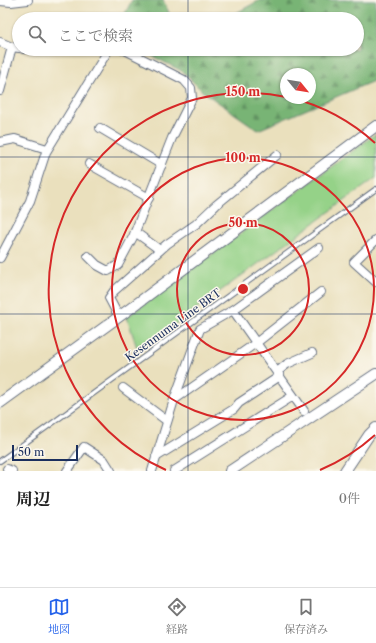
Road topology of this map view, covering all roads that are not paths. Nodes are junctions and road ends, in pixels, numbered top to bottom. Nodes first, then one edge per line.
1 (28, 0) edge
2 (0, 1) edge
3 (12, 1) edge
4 (0, 42) edge
5 (12, 47) edge
6 (12, 56) edge
7 (105, 56) edge
8 (137, 56) edge
9 (0, 91) edge
10 (376, 126) edge
11 (100, 128) dead end
12 (0, 142) edge
13 (47, 149) junction
14 (277, 155) dead end
15 (89, 164) dead end
16 (162, 166) junction
17 (376, 189) edge
18 (149, 198) junction
19 (135, 232) junction
20 (376, 240) edge
21 (319, 248) dead end
22 (160, 250) junction
23 (88, 256) dead end
24 (0, 258) edge
25 (376, 282) edge
26 (321, 292) dead end
27 (234, 310) junction
28 (119, 317) junction
29 (256, 344) junction
30 (312, 352) dead end
31 (278, 374) junction
32 (376, 374) edge
33 (123, 388) dead end
34 (293, 396) junction
35 (174, 400) junction
36 (0, 403) edge
37 (304, 411) dead end
38 (167, 422) junction
39 (376, 428) edge
40 (156, 457) junction
41 (0, 460) edge
42 (67, 471) edge
43 (111, 471) edge
44 (152, 471) edge
45 (174, 471) edge
46 (230, 471) edge
47 (345, 471) edge

1 - 3 street
2 - 3 street
4 - 5 street
6 - 9 street
7 - 13 street
8 - 16 street
10 - 28 street
11 - 16 street
12 - 13 street
13 - 24 street
14 - 22 street
15 - 18 street
16 - 18 street
17 - 41 lane, Kesennuma Line BRT
18 - 19 street
19 - 22 street
19 - 23 street
20 - 25 street
21 - 27 street
22 - 28 street
26 - 29 street
27 - 29 street
27 - 35 street
28 - 36 street
29 - 31 street
29 - 35 street
30 - 31 street
31 - 34 street
31 - 40 street
32 - 46 street
33 - 38 street
34 - 37 street
34 - 45 street
35 - 38 street
38 - 40 street
39 - 47 street
40 - 44 street
42 - 43 street

